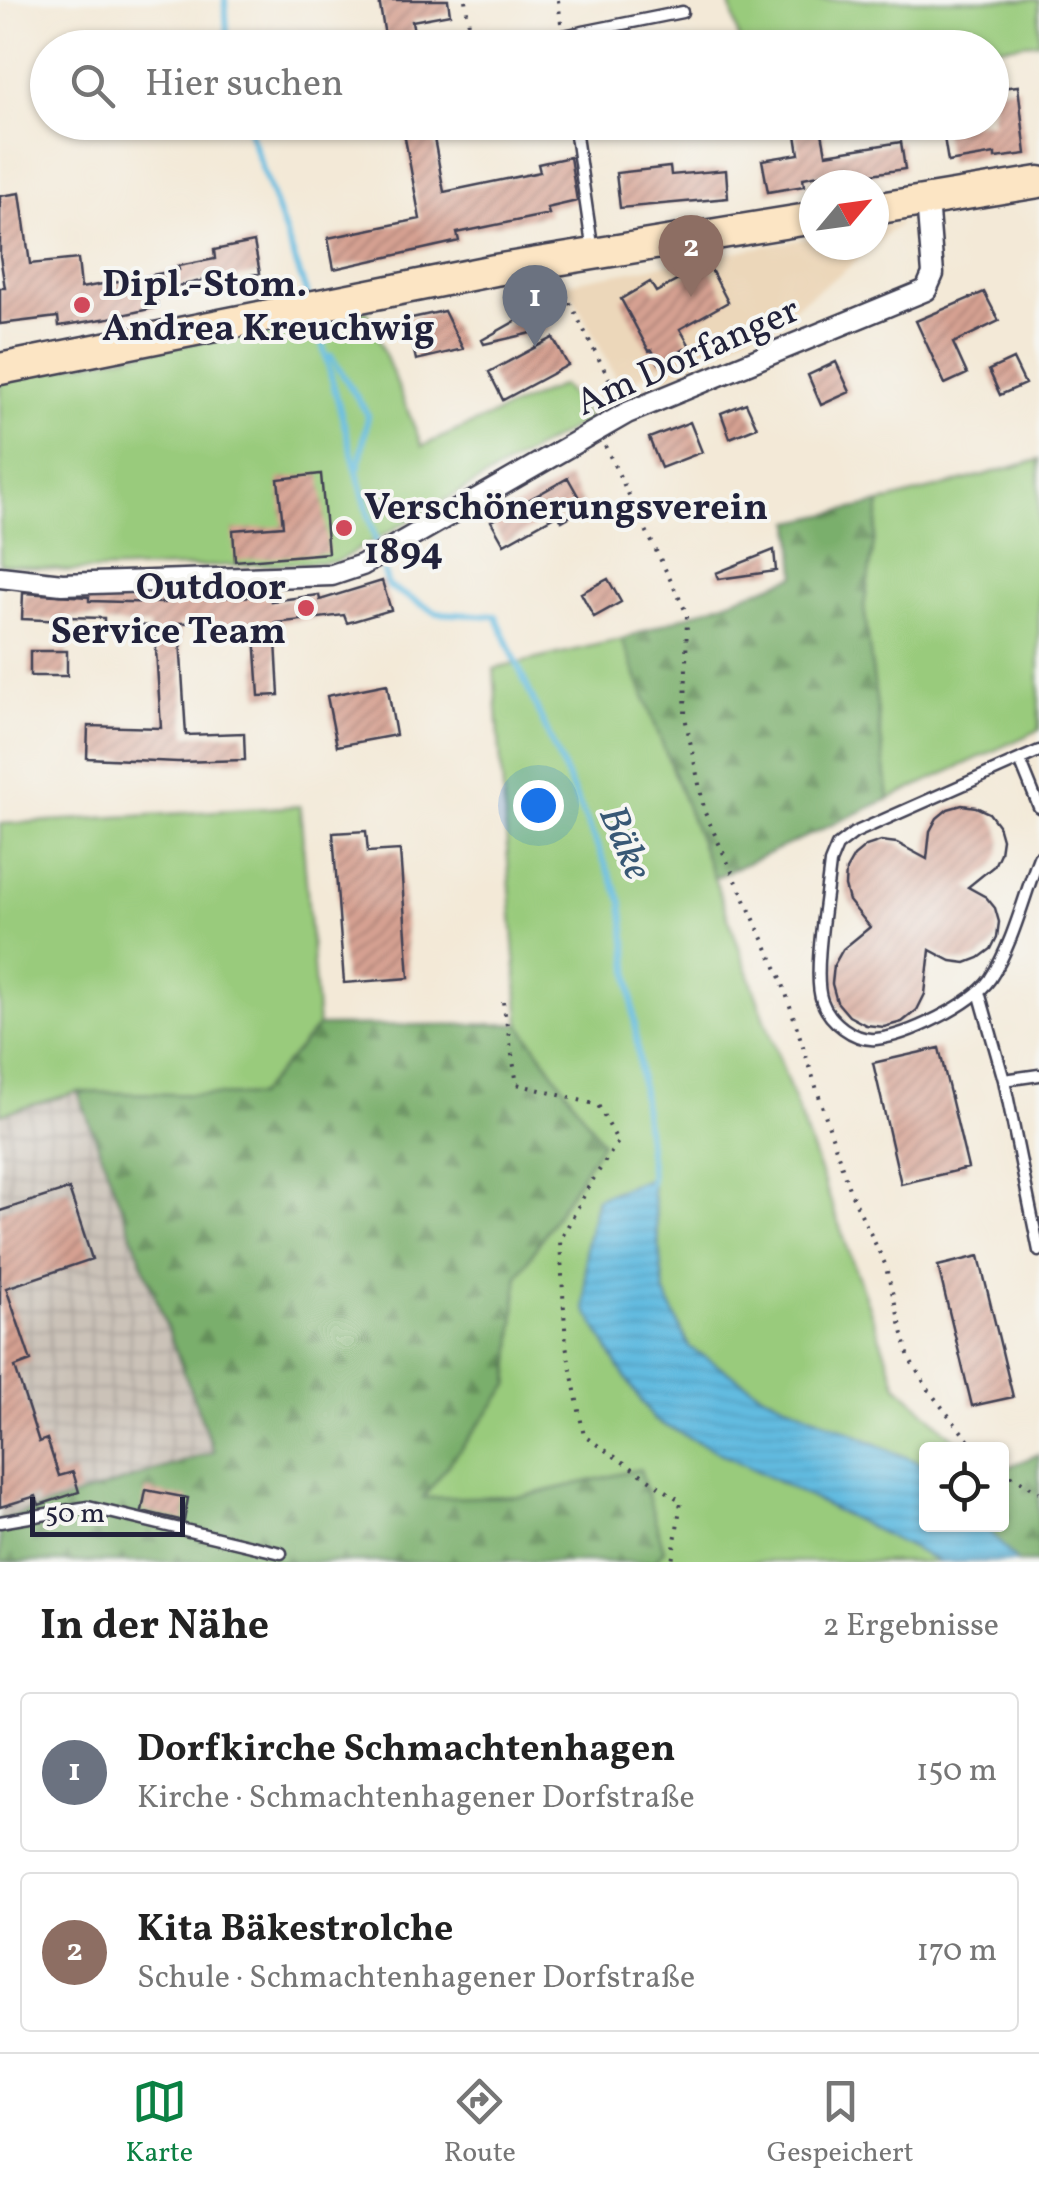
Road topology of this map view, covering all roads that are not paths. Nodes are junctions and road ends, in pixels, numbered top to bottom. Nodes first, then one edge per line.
1 (682, 12) dead end
2 (611, 30) edge
3 (577, 140) edge
4 (1039, 182) edge
5 (927, 200) junction
6 (889, 206) edge
7 (799, 220) edge
8 (593, 253) junction
9 (0, 369) edge
10 (0, 577) edge
11 (1039, 751) edge
12 (1020, 760) junction
13 (1039, 807) edge
14 (1039, 857) edge
15 (979, 992) junction
16 (1039, 1075) edge
17 (1004, 1080) junction
18 (1039, 1251) edge
19 (0, 1522) edge
20 (281, 1553) dead end

1 - 2 lane
3 - 8 lane
4 - 5 main road
5 - 6 main road
5 - 10 street, Am Dorfanger
7 - 8 main road
8 - 9 main road
11 - 12 lane
12 - 13 lane
12 - 15 lane
14 - 15 lane
15 - 17 lane
16 - 17 lane
17 - 18 lane
19 - 20 lane

